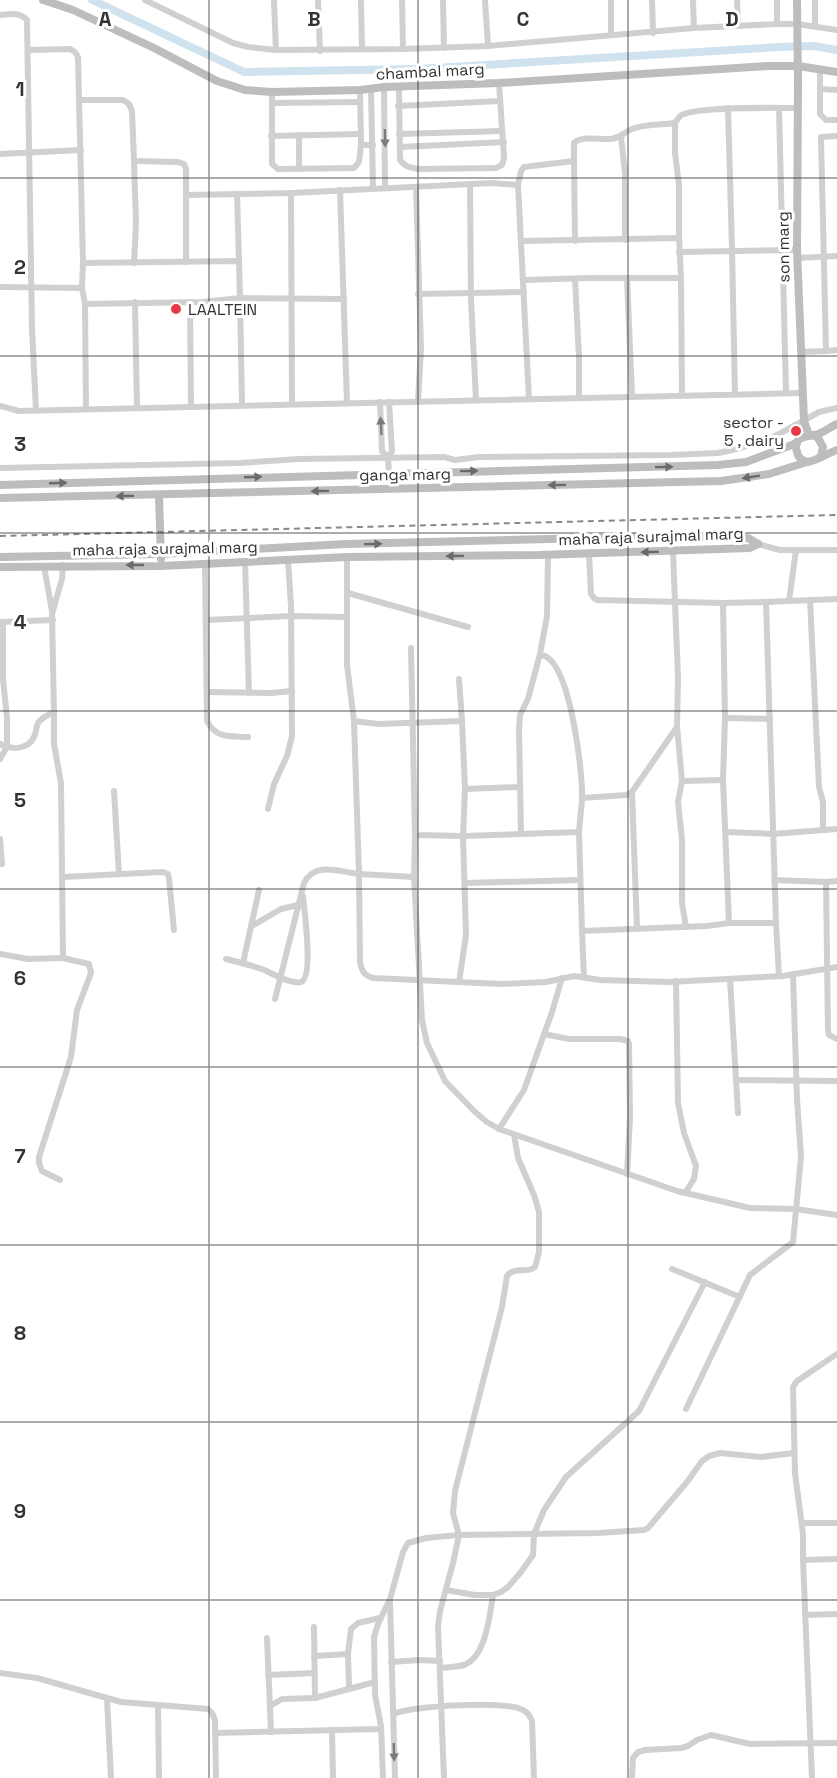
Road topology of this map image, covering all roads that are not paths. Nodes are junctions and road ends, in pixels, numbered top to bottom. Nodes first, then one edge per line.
1 (43, 0) edge
2 (145, 0) edge
3 (274, 0) edge
4 (318, 0) edge
5 (361, 0) edge
6 (402, 0) edge
7 (443, 0) edge
8 (485, 0) edge
9 (611, 0) edge
10 (652, 0) edge
11 (693, 0) edge
12 (737, 0) edge
13 (777, 0) edge
14 (796, 0) edge
15 (815, 0) edge
16 (0, 15) edge
17 (777, 24) junction
18 (738, 26) junction
19 (815, 26) junction
20 (797, 27) junction
21 (694, 28) junction
22 (837, 30) edge
23 (653, 33) junction
24 (611, 35) junction
25 (488, 46) junction
26 (444, 48) junction
27 (28, 50) junction
28 (276, 50) junction
29 (362, 50) junction
30 (403, 50) junction
31 (320, 51) junction
32 (798, 62) junction
33 (820, 69) junction
34 (837, 72) edge
35 (499, 83) junction
36 (384, 87) junction
37 (399, 87) junction
38 (371, 88) junction
39 (820, 89) junction
40 (360, 90) junction
41 (837, 90) edge
42 (272, 92) junction
43 (80, 100) junction
44 (500, 101) junction
45 (272, 102) junction
46 (360, 102) junction
47 (398, 106) junction
48 (728, 108) junction
49 (779, 108) junction
50 (797, 108) junction
51 (837, 120) edge
52 (675, 123) junction
53 (502, 131) junction
54 (360, 134) junction
55 (399, 134) junction
56 (299, 135) junction
57 (271, 136) junction
58 (837, 136) edge
59 (621, 137) junction
60 (504, 142) junction
61 (361, 145) junction
62 (373, 145) junction
63 (400, 147) junction
64 (81, 150) junction
65 (28, 152) junction
66 (0, 154) edge
67 (134, 161) junction
68 (574, 161) junction
69 (299, 169) junction
70 (470, 184) junction
71 (518, 185) junction
72 (416, 187) junction
73 (373, 188) junction
74 (385, 188) junction
75 (340, 190) junction
76 (291, 193) junction
77 (237, 194) junction
78 (186, 195) junction
79 (678, 238) junction
80 (625, 240) junction
81 (521, 241) junction
82 (575, 241) junction
83 (732, 250) junction
84 (784, 250) junction
85 (679, 252) junction
86 (798, 254) junction
87 (837, 256) edge
88 (824, 257) junction
89 (239, 261) junction
90 (134, 262) junction
91 (186, 262) junction
92 (83, 263) junction
93 (627, 278) junction
94 (681, 278) junction
95 (575, 279) junction
96 (524, 280) junction
97 (0, 287) edge
98 (32, 287) junction
99 (82, 288) junction
100 (524, 292) junction
101 (471, 293) junction
102 (418, 294) junction
103 (240, 298) junction
104 (291, 298) junction
105 (344, 299) junction
106 (135, 302) junction
107 (190, 302) junction
108 (85, 304) junction
109 (837, 350) edge
110 (826, 351) junction
111 (802, 352) junction
112 (786, 393) junction
113 (803, 393) junction
114 (735, 394) junction
115 (682, 395) junction
116 (632, 396) junction
117 (579, 398) junction
118 (530, 399) junction
119 (476, 400) junction
120 (418, 401) junction
121 (380, 402) junction
122 (389, 402) junction
123 (347, 403) junction
124 (292, 404) junction
125 (242, 405) junction
126 (0, 406) edge
127 (191, 407) junction
128 (137, 408) junction
129 (837, 408) edge
130 (86, 409) junction
131 (36, 410) junction
132 (804, 422) junction
133 (837, 424) edge
134 (811, 435) junction
135 (797, 443) junction
136 (837, 450) edge
137 (821, 456) junction
138 (388, 458) junction
139 (807, 462) junction
140 (0, 468) edge
141 (388, 473) junction
142 (0, 485) edge
143 (159, 495) junction
144 (0, 498) edge
145 (673, 536) junction
146 (546, 539) junction
147 (346, 544) junction
148 (758, 544) junction
149 (796, 550) junction
150 (837, 550) edge
151 (673, 552) junction
152 (589, 554) junction
153 (161, 555) junction
154 (548, 555) junction
155 (0, 557) edge
156 (347, 557) junction
157 (288, 560) junction
158 (245, 562) junction
159 (205, 564) junction
160 (63, 565) junction
161 (44, 566) junction
162 (161, 566) junction
163 (0, 567) edge
164 (348, 593) junction
165 (837, 599) edge
166 (810, 600) junction
167 (789, 601) junction
168 (766, 602) junction
169 (676, 603) junction
170 (723, 603) junction
171 (291, 616) junction
172 (52, 617) junction
173 (347, 617) junction
174 (247, 618) junction
175 (206, 620) junction
176 (2, 622) edge
177 (468, 627) dead end
178 (411, 648) dead end
179 (540, 654) junction
180 (459, 680) dead end
181 (292, 691) junction
182 (207, 692) junction
183 (249, 693) junction
184 (54, 712) junction
185 (725, 718) junction
186 (770, 719) junction
187 (354, 721) junction
188 (462, 721) junction
189 (412, 723) junction
190 (677, 727) junction
191 (248, 737) dead end
192 (3, 746) edge
193 (0, 759) edge
194 (723, 780) junction
195 (682, 781) junction
196 (519, 787) junction
197 (465, 789) junction
198 (114, 791) dead end
199 (632, 792) junction
200 (582, 798) junction
201 (268, 809) dead end
202 (837, 829) edge
203 (823, 830) junction
204 (579, 832) junction
205 (726, 832) junction
206 (521, 834) junction
207 (773, 834) junction
208 (415, 836) junction
209 (463, 836) junction
210 (0, 839) edge
211 (0, 864) edge
212 (119, 874) junction
213 (359, 874) junction
214 (63, 877) junction
215 (414, 877) junction
216 (580, 880) junction
217 (774, 880) junction
218 (837, 881) edge
219 (826, 882) junction
220 (465, 883) junction
221 (302, 889) junction
222 (259, 890) dead end
223 (298, 906) junction
224 (729, 923) junction
225 (776, 923) junction
226 (252, 926) junction
227 (686, 927) junction
228 (638, 928) junction
229 (174, 930) dead end
230 (582, 931) junction
231 (0, 954) edge
232 (63, 958) junction
233 (226, 959) dead end
234 (243, 963) junction
235 (837, 967) edge
236 (827, 968) junction
237 (793, 974) junction
238 (779, 976) junction
239 (584, 977) junction
240 (280, 978) junction
241 (562, 978) junction
242 (421, 979) junction
243 (730, 979) junction
244 (676, 981) junction
245 (459, 982) junction
246 (275, 999) dead end
247 (544, 1034) junction
248 (837, 1039) edge
249 (736, 1080) junction
250 (796, 1080) junction
251 (837, 1081) edge
252 (738, 1113) dead end
253 (499, 1129) junction
254 (514, 1134) junction
255 (627, 1174) junction
256 (60, 1180) dead end
257 (685, 1193) junction
258 (796, 1209) junction
259 (837, 1215) edge
260 (672, 1269) dead end
261 (705, 1282) junction
262 (740, 1297) junction
263 (837, 1354) edge
264 (686, 1409) dead end
265 (794, 1454) junction
266 (801, 1523) junction
267 (837, 1524) edge
268 (534, 1534) junction
269 (459, 1535) junction
270 (837, 1559) edge
271 (802, 1560) junction
272 (446, 1590) junction
273 (493, 1595) junction
274 (390, 1599) junction
275 (837, 1614) edge
276 (805, 1615) junction
277 (380, 1618) junction
278 (314, 1627) dead end
279 (267, 1638) dead end
280 (348, 1654) junction
281 (315, 1656) junction
282 (391, 1662) junction
283 (440, 1665) junction
284 (0, 1673) edge
285 (315, 1673) junction
286 (268, 1675) junction
287 (375, 1682) junction
288 (349, 1688) junction
289 (315, 1698) junction
290 (107, 1699) junction
291 (158, 1705) junction
292 (270, 1706) junction
293 (442, 1707) junction
294 (393, 1714) junction
295 (394, 1725) junction
296 (381, 1727) junction
297 (332, 1730) junction
298 (271, 1732) junction
299 (215, 1733) junction
300 (837, 1743) edge
301 (810, 1744) junction
302 (111, 1778) edge
303 (159, 1778) edge
304 (216, 1778) edge
305 (333, 1778) edge
306 (383, 1778) edge
307 (395, 1778) edge
308 (444, 1778) edge
309 (534, 1778) edge
310 (632, 1778) edge
311 (812, 1778) edge

1 - 42 street, chambal marg
2 - 28 street
3 - 28 street
4 - 31 street
5 - 29 street
6 - 30 street
7 - 26 street
8 - 25 street
9 - 24 street
10 - 23 street
11 - 21 street
12 - 18 street
13 - 17 street
14 - 20 street, son marg
15 - 19 street
16 - 27 street
17 - 18 street
17 - 20 street
18 - 21 street
19 - 20 street
19 - 22 street
20 - 32 street, son marg
21 - 23 street
23 - 24 street
24 - 25 street
25 - 26 street
26 - 30 street
27 - 43 street
27 - 65 street
28 - 31 street
29 - 30 street
29 - 31 street
32 - 33 street, chambal marg
32 - 35 street, chambal marg
32 - 50 street, son marg
33 - 34 street, chambal marg
33 - 39 street
35 - 37 street, chambal marg
35 - 44 street
36 - 37 street, chambal marg
36 - 38 street, chambal marg
36 -> 74 street
37 - 47 street
38 - 40 street, chambal marg
38 - 62 street
39 - 41 street
39 - 51 street
40 - 42 street, chambal marg
40 - 46 street
42 - 45 street
43 - 64 street
43 - 67 street
44 - 47 street
44 - 53 street
45 - 46 street
45 - 57 street
46 - 54 street
47 - 55 street
48 - 49 street
48 - 52 street
48 - 83 street
49 - 50 street
49 - 84 street
50 - 86 street, son marg
52 - 59 street
52 - 79 street
53 - 55 street
53 - 60 street
54 - 56 street
54 - 61 street
55 - 63 street
56 - 57 street
56 - 69 street
57 - 69 street
58 - 88 street
59 - 68 street
59 - 80 street
60 - 63 street
60 - 63 street
61 - 62 street
61 - 69 street
62 - 73 street
64 - 65 street
64 - 92 street
65 - 66 street
65 - 98 street
67 - 78 street
67 - 90 street
68 - 71 street
68 - 82 street
70 - 71 street
70 - 72 street
70 - 101 street
71 - 81 street
72 - 74 street
72 - 102 street
73 - 74 street
73 - 75 street
75 - 76 street
75 - 105 street
76 - 77 street
76 - 104 street
77 - 78 street
77 - 89 street
78 - 91 street
79 - 80 street
79 - 85 street
80 - 82 street
81 - 82 street
81 - 96 street
83 - 84 street
83 - 85 street
83 - 114 street
84 - 86 street
84 - 112 street
85 - 94 street
86 - 88 street
86 - 111 street, son marg
87 - 88 street
88 - 110 street
89 - 91 street
89 - 103 street
90 - 91 street
90 - 92 street
92 - 99 street
93 - 94 street
93 - 95 street
93 - 116 street
94 - 115 street
95 - 96 street
95 - 117 street
96 - 100 street
97 - 98 street
98 - 99 street
98 - 131 street
99 - 108 street
100 - 101 street
100 - 118 street
101 - 102 street
101 - 119 street
102 - 120 street
103 - 104 street
103 - 107 street
103 - 125 street
104 - 105 street
104 - 124 street
105 - 123 street
106 - 107 street
106 - 108 street
106 - 128 street
107 - 127 street
108 - 130 street
109 - 110 street
110 - 111 street
111 - 113 street, son marg
112 - 113 street
112 - 114 street
113 - 132 street, son marg
114 - 115 street
115 - 116 street
116 - 117 street
117 - 118 street
118 - 119 street
119 - 120 street
120 - 122 street
121 - 122 street
121 - 123 street
138 -> 121 street
122 - 138 street
123 - 124 street
124 - 125 street
125 - 127 street
126 - 131 street
127 - 128 street
128 - 130 street
129 - 132 street
130 - 131 street
132 - 134 street, son marg
132 - 138 street
133 - 134 street
134 - 135 street
134 - 137 street
135 - 139 street
141 -> 135 street, ganga marg
136 - 137 street
137 - 139 street
138 - 140 street
138 - 141 street
139 -> 143 street, ganga marg
142 -> 141 street, ganga marg
143 -> 144 street, ganga marg
143 - 153 street
145 - 146 street, maha raja surajmal marg
145 - 148 street, maha raja surajmal marg
145 - 151 street
147 -> 146 street, maha raja surajmal marg
146 - 154 street
147 - 153 street, maha raja surajmal marg
147 - 156 street
148 - 149 street
148 - 151 street, maha raja surajmal marg
149 - 150 street
149 - 167 street
151 -> 152 street, maha raja surajmal marg
151 - 169 street
152 - 154 street, maha raja surajmal marg
152 - 169 street
153 - 155 street, maha raja surajmal marg
153 - 162 street
154 -> 156 street, maha raja surajmal marg
154 - 179 street
156 - 157 street, maha raja surajmal marg
156 - 164 street
157 - 158 street, maha raja surajmal marg
157 - 171 street
158 - 159 street, maha raja surajmal marg
158 - 174 street
159 - 162 street, maha raja surajmal marg
159 - 175 street
160 - 161 street, maha raja surajmal marg
162 -> 160 street, maha raja surajmal marg
160 - 172 street
161 - 163 street, maha raja surajmal marg
161 - 172 street
164 - 173 street
164 - 177 street
165 - 166 street
166 - 167 street
166 - 203 street
167 - 168 street
168 - 170 street
168 - 186 street
169 - 170 street
169 - 190 street
170 - 185 street
171 - 173 street
171 - 174 street
171 - 181 street
172 - 176 street
172 - 184 street
173 - 187 street
174 - 175 street
174 - 183 street
175 - 182 street
176 - 192 street
178 - 189 street
179 - 196 street
179 - 200 street
180 - 188 street
181 - 183 street
181 - 201 street
182 - 183 street
182 - 191 street
184 - 192 street
184 - 214 street
185 - 186 street
185 - 194 street
186 - 207 street
187 - 189 street
187 - 213 street
188 - 189 street
188 - 197 street
189 - 208 street
190 - 195 street
190 - 199 street
192 - 193 street
194 - 195 street
194 - 205 street
195 - 227 street
196 - 197 street
196 - 206 street
197 - 209 street
198 - 212 street
199 - 200 street
199 - 228 street
200 - 204 street
202 - 203 street
203 - 207 street
204 - 206 street
204 - 216 street
205 - 207 street
205 - 224 street
206 - 209 street
207 - 217 street
208 - 209 street
208 - 215 street
209 - 220 street
210 - 211 street
212 - 214 street
212 - 229 street
213 - 215 street
213 - 221 street
213 - 242 street
214 - 232 street
215 - 242 street
216 - 220 street
216 - 230 street
217 - 219 street
217 - 225 street
218 - 219 street
219 - 236 street
220 - 245 street
221 - 223 street
221 - 240 street
222 - 226 street
223 - 226 street
223 - 240 street
224 - 225 street
224 - 227 street
225 - 238 street
226 - 234 street
227 - 228 street
228 - 230 street
230 - 239 street
231 - 232 street
232 - 256 street
233 - 234 street
234 - 240 street
235 - 236 street
236 - 237 street
236 - 248 street
237 - 238 street
237 - 250 street
238 - 243 street
239 - 241 street
239 - 244 street
240 - 246 street
241 - 245 street
241 - 247 street
242 - 245 street
242 - 253 street
243 - 244 street
243 - 249 street
244 - 257 street
247 - 253 street
247 - 255 street
249 - 250 street
249 - 252 street
250 - 251 street
250 - 258 street
253 - 254 street
254 - 255 street
254 - 269 street
255 - 257 street
257 - 258 street
258 - 259 street
258 - 262 street
260 - 261 street
261 - 262 street
261 - 268 street
262 - 264 street
263 - 265 street
265 - 266 street
265 - 268 street
266 - 267 street
266 - 271 street
268 - 269 street
268 - 273 street
269 - 272 street
269 - 274 street
270 - 271 street
271 - 276 street
272 - 273 street
272 - 283 street
273 - 283 street
274 - 277 street
274 - 282 street
275 - 276 street
276 - 301 street
277 - 280 street
277 - 287 street
278 - 281 street
279 - 286 street
280 - 281 street
280 - 288 street
281 - 285 street
282 - 283 street
282 - 294 street
283 - 293 street
284 - 290 street
285 - 286 street
285 - 289 street
286 - 292 street
287 - 288 street
287 - 296 street
288 - 289 street
289 - 292 street
290 - 291 street
290 - 302 street
291 - 299 street
291 - 303 street
292 - 298 street
293 - 294 street
293 - 308 street
293 - 309 street
294 - 295 street
295 - 296 street
295 -> 307 street
296 - 297 street
296 - 306 street
297 - 298 street
297 - 305 street
298 - 299 street
299 - 304 street
300 - 301 street
301 - 310 street
301 - 311 street

